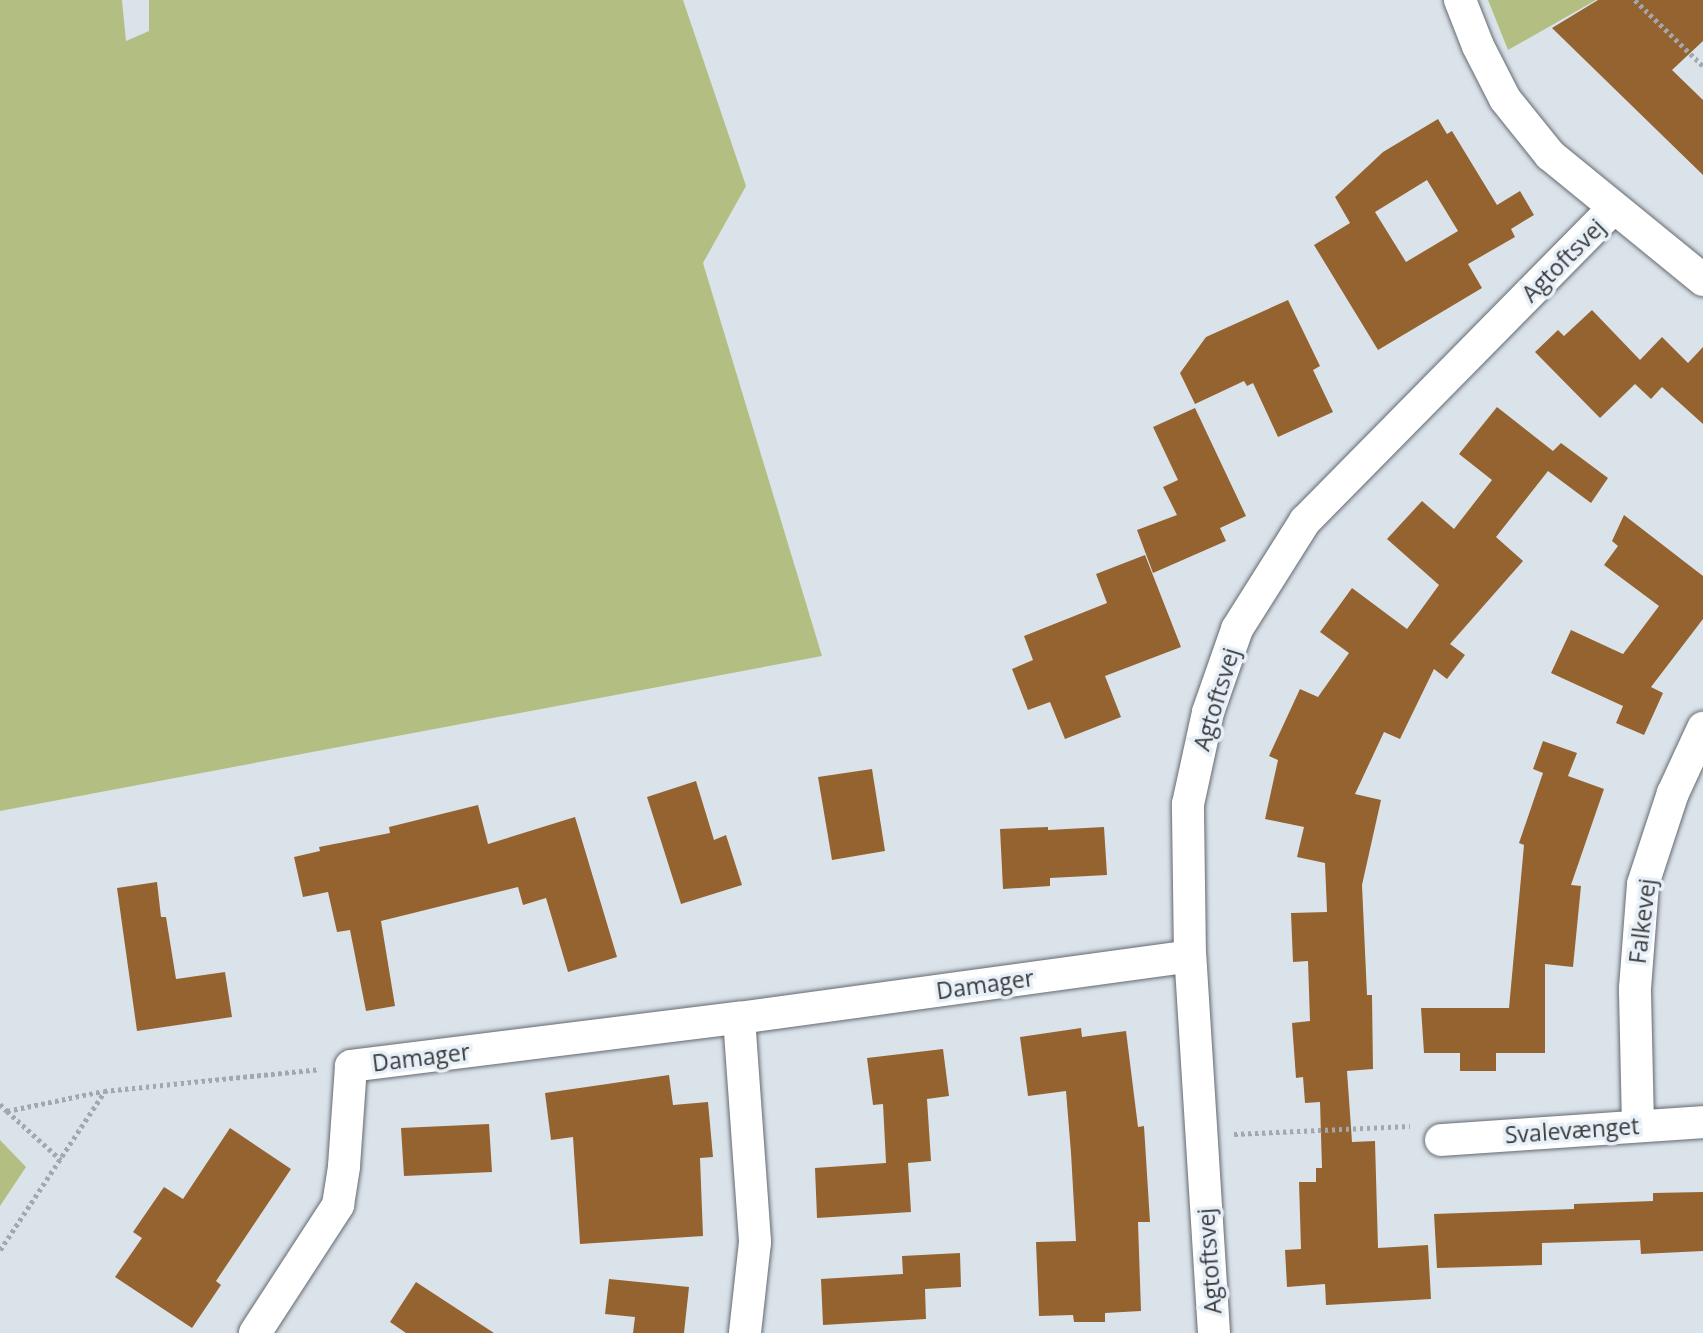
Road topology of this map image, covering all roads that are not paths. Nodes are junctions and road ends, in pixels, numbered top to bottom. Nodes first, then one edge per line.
1 (1460, 0) edge
2 (1613, 209) junction
3 (1703, 280) edge
4 (1703, 728) edge
5 (1190, 956) junction
6 (739, 1018) junction
7 (1703, 1122) edge
8 (1638, 1125) junction
9 (1441, 1140) road end
10 (255, 1333) edge
11 (745, 1333) edge
12 (1214, 1333) edge

1 - 2 street
2 - 3 street
2 - 5 street, Agtoftsvej
4 - 8 street, Falkevej
5 - 6 street, Damager
5 - 12 street, Agtoftsvej
6 - 10 street, Damager
6 - 11 street
7 - 8 street, Svalevænget
8 - 9 street, Svalevænget

